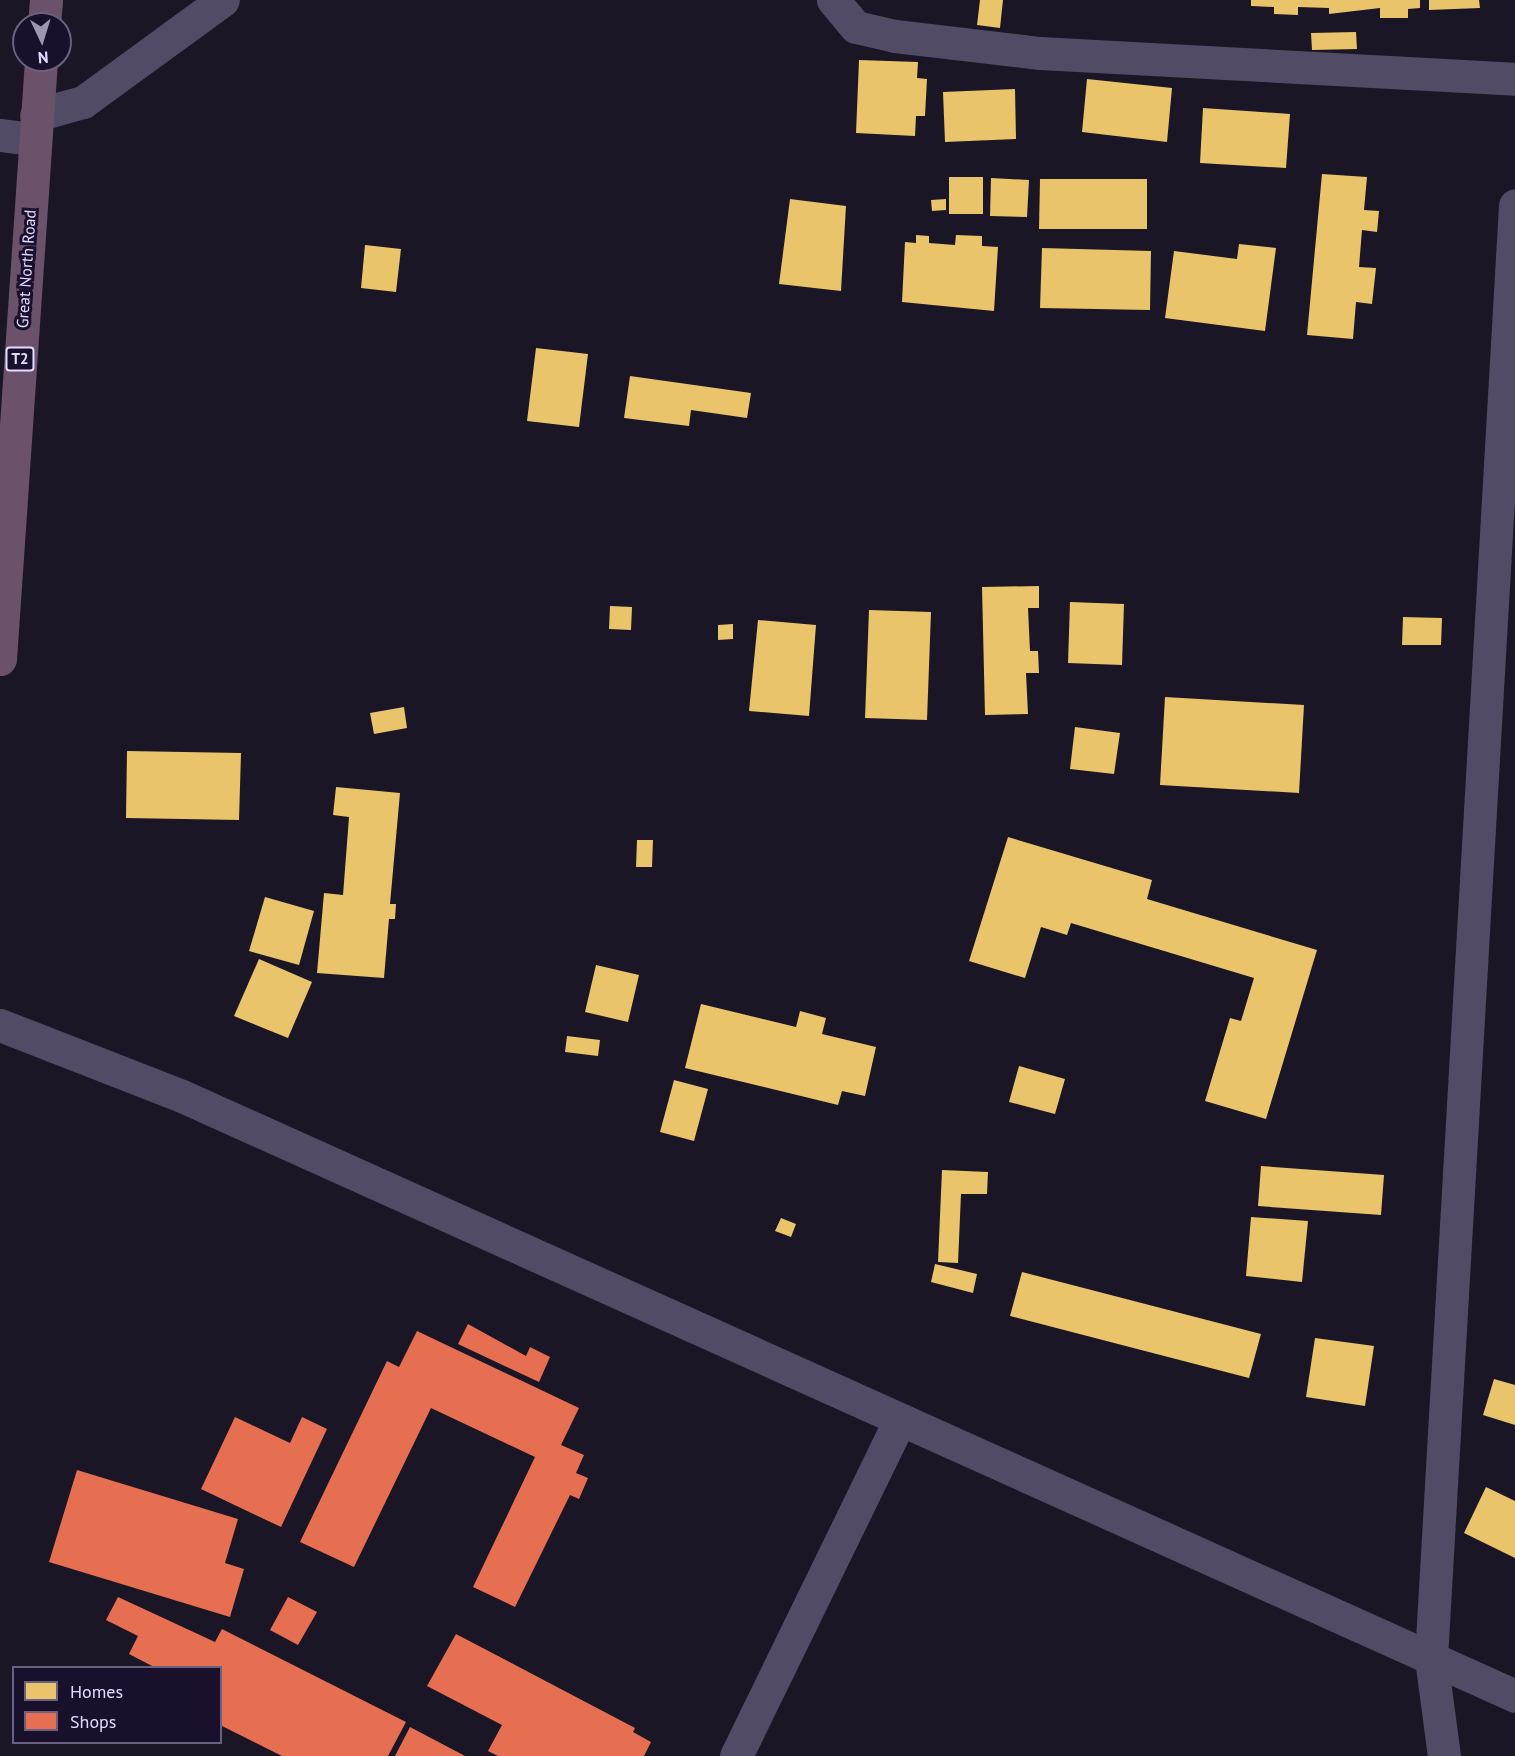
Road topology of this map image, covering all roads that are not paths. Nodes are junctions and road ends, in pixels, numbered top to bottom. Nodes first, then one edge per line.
1 (223, 0) edge
2 (833, 0) edge
3 (40, 72) edge
4 (1515, 79) edge
5 (35, 127) junction
6 (0, 135) edge
7 (1515, 205) edge
8 (0, 659) edge
9 (0, 1026) edge
10 (900, 1420) junction
11 (1431, 1658) junction
12 (1515, 1696) edge
13 (736, 1756) edge
14 (1444, 1756) edge

1 - 5 street
2 - 4 street
3 - 5 highway, Great North Road / T2
5 - 6 street
5 - 8 highway, Great North Road / T2
7 - 11 street
9 - 10 street
10 - 11 street
10 - 13 street
11 - 12 street
11 - 14 street

